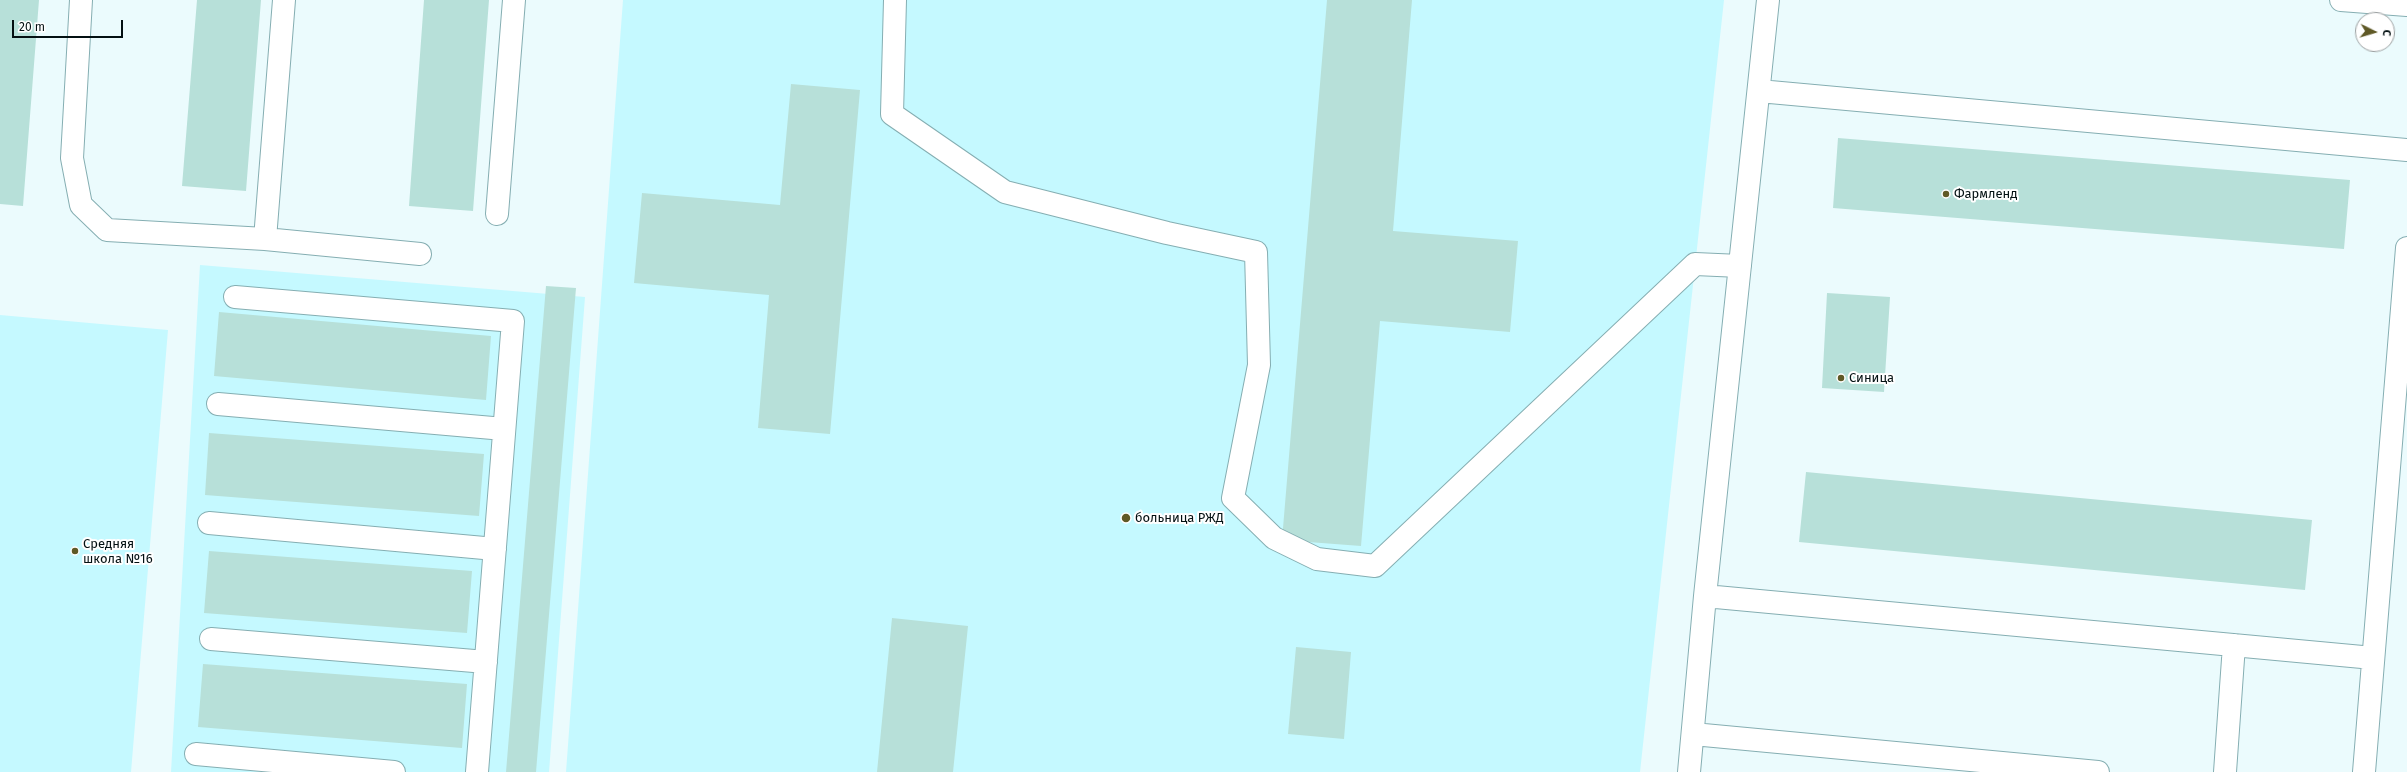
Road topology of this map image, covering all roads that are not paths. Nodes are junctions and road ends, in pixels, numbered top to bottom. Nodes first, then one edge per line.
1 (82, 0) edge
2 (284, 0) edge
3 (514, 0) edge
4 (895, 0) edge
5 (1768, 0) edge
6 (2341, 0) edge
7 (2407, 5) edge
8 (1759, 91) junction
9 (2407, 150) edge
10 (497, 214) dead end
11 (265, 239) junction
12 (420, 254) dead end
13 (2406, 261) edge
14 (1740, 266) junction
15 (235, 297) dead end
16 (218, 404) dead end
17 (504, 429) junction
18 (210, 523) dead end
19 (495, 549) junction
20 (1705, 596) junction
21 (210, 639) dead end
22 (2234, 645) junction
23 (2372, 658) junction
24 (486, 662) junction
25 (1693, 734) junction
26 (196, 754) dead end
27 (394, 772) edge
28 (477, 772) edge
29 (1689, 772) edge
30 (2098, 772) edge
31 (2225, 772) edge
32 (2364, 772) edge

1 - 11 street
2 - 11 street
3 - 10 street
4 - 14 street
5 - 8 street
6 - 7 street
8 - 9 street
8 - 14 street
11 - 12 street
13 - 23 street
14 - 20 street
15 - 17 street
16 - 17 street
17 - 19 street
18 - 19 street
19 - 24 street
20 - 22 street
20 - 25 street
21 - 24 street
22 - 23 street
22 - 31 street
23 - 32 street
24 - 28 street
25 - 29 street
25 - 30 street
26 - 27 street

